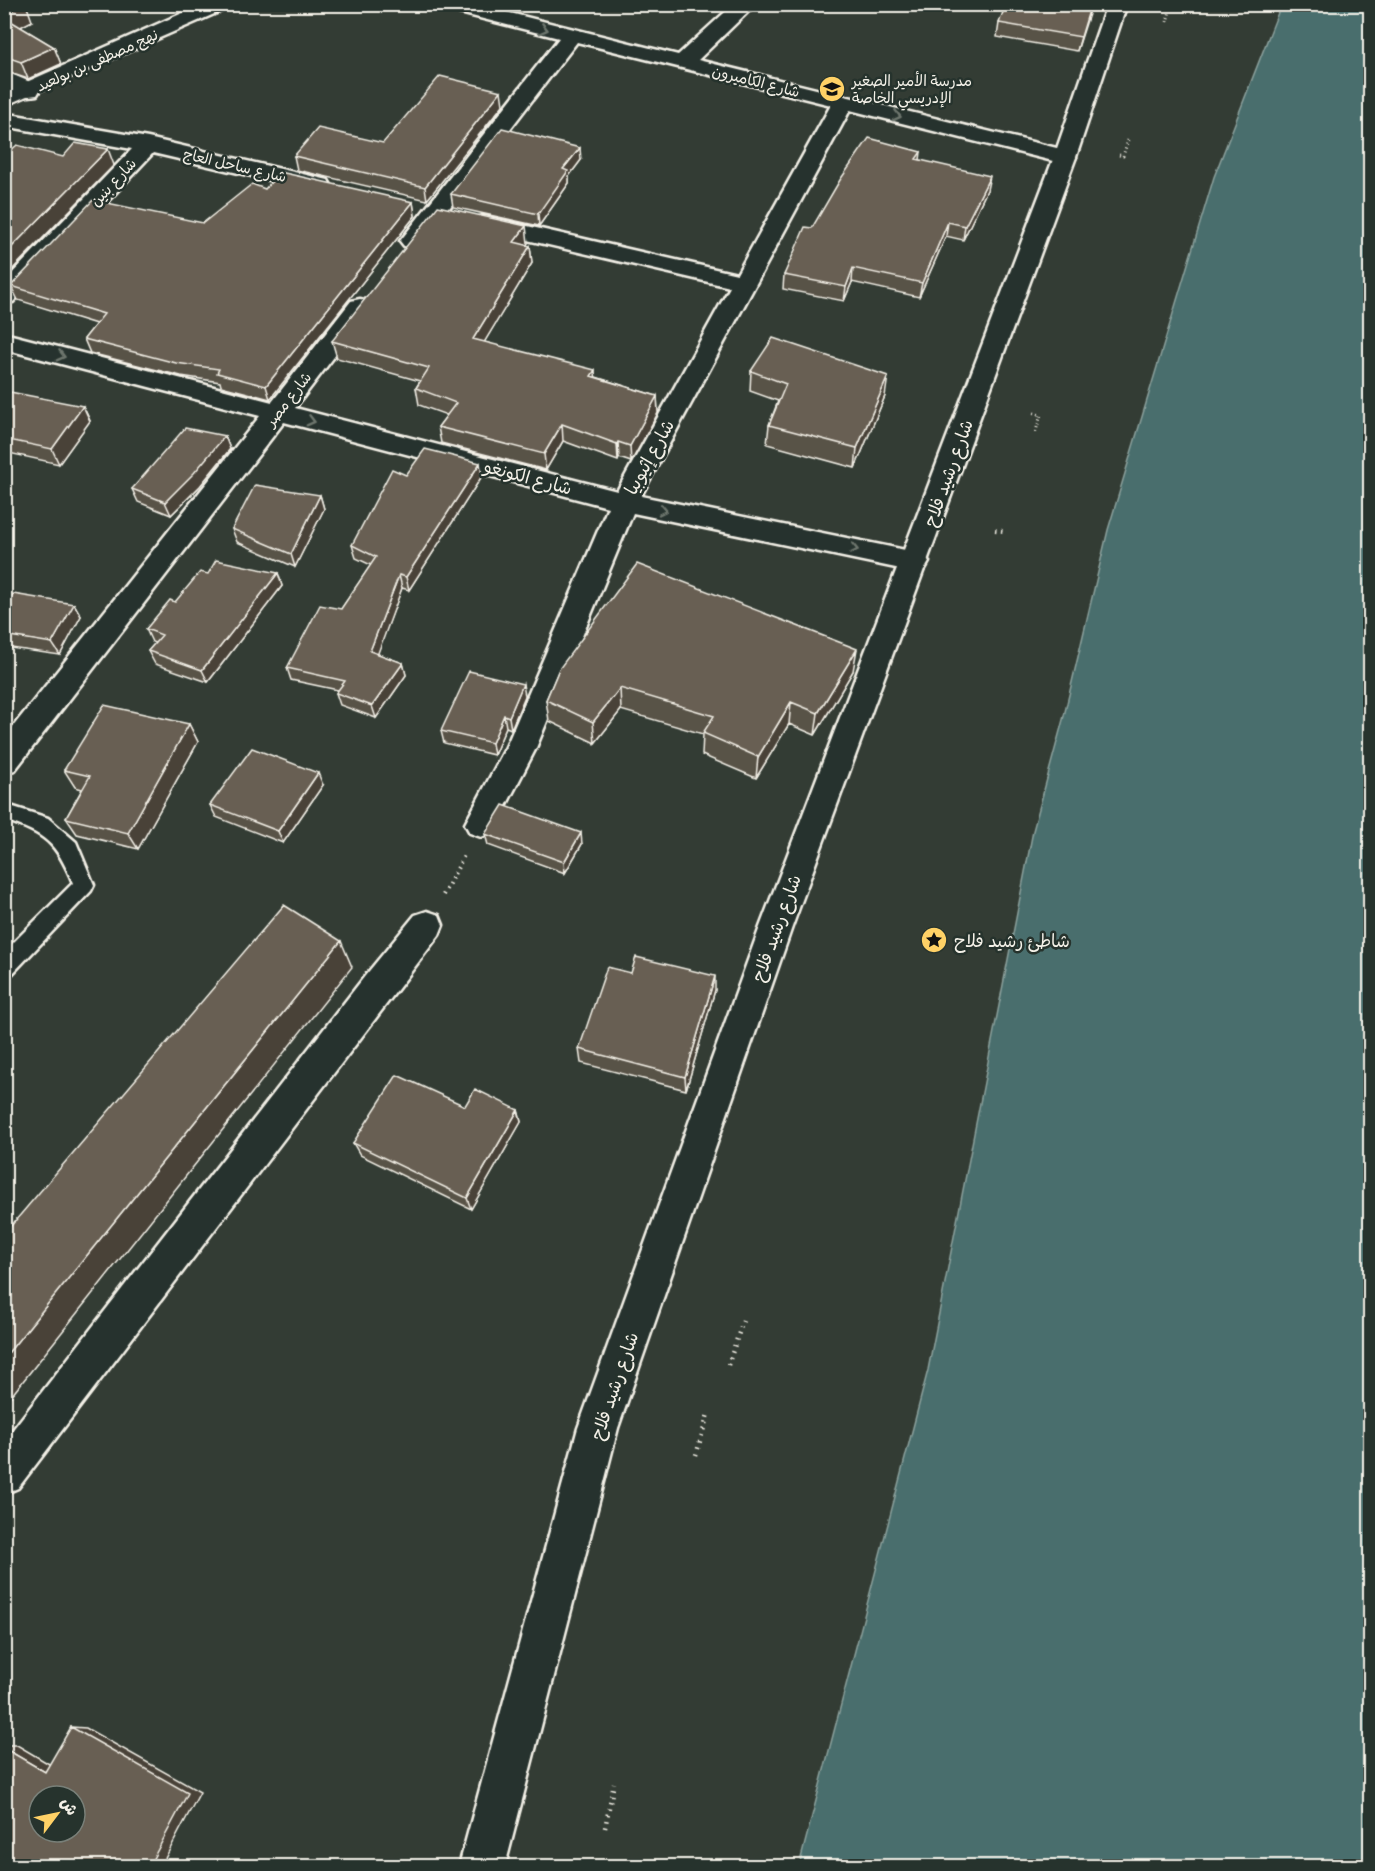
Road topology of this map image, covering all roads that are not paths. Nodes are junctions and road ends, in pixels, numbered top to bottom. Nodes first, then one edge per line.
1 (447, 4) edge
2 (746, 4) edge
3 (1117, 4) edge
4 (215, 5) edge
5 (571, 36) junction
6 (682, 63) junction
7 (4, 77) edge
8 (29, 90) junction
9 (4, 100) edge
10 (843, 103) junction
11 (4, 119) edge
12 (148, 145) junction
13 (1065, 157) junction
14 (343, 190) edge
15 (423, 209) junction
16 (399, 257) edge
17 (744, 283) junction
18 (377, 285) edge
19 (4, 297) edge
20 (4, 341) edge
21 (278, 412) junction
22 (624, 502) junction
23 (915, 562) junction
24 (4, 761) edge
25 (4, 812) edge
26 (481, 824) road end
27 (427, 925) road end
28 (4, 967) edge
29 (4, 1474) edge
30 (482, 1866) edge

1 -> 5 street, شارع الكاميرون
2 - 6 street
3 - 13 street, شارع رشيد فلاح
4 - 8 street, نهج مصطفى بن بولعيد
5 - 6 street, شارع الكاميرون
5 - 15 street
6 - 10 street, شارع الكاميرون
7 - 8 street
8 - 9 street, نهج مصطفى بن بولعيد
10 -> 13 street, شارع الكاميرون
10 - 17 street, شارع إثيوبيا
11 - 12 street, شارع ساحل العاج
12 - 14 street, شارع ساحل العاج
12 - 19 street, شارع بنين
13 - 23 street, شارع رشيد فلاح
15 - 16 street
15 - 17 street
17 - 22 street, شارع إثيوبيا
18 - 21 street, شارع مصر
20 -> 21 street, شارع الكونغو
21 -> 22 street, شارع الكونغو
21 - 24 street, شارع مصر
22 -> 23 street, شارع الكونغو
22 - 26 street, شارع إثيوبيا
23 - 30 street, شارع رشيد فلاح
25 - 28 lane
27 - 29 street

